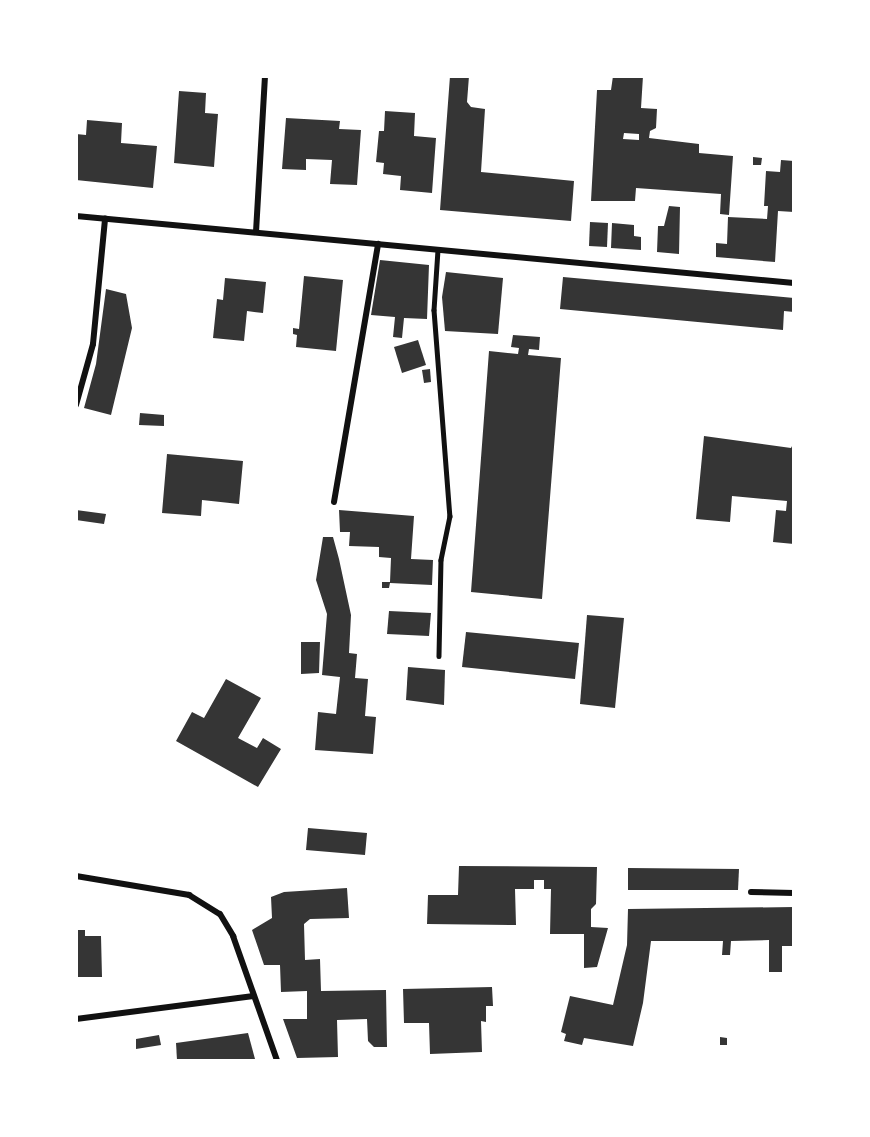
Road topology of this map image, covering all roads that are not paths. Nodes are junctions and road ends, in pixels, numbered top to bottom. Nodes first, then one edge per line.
1 (265, 76) edge
2 (76, 216) edge
3 (105, 219) junction
4 (256, 232) junction
5 (378, 244) junction
6 (438, 250) junction
7 (794, 283) edge
8 (76, 405) edge
9 (334, 502) dead end
10 (439, 656) dead end
11 (76, 876) edge
12 (751, 892) dead end
13 (794, 893) edge
14 (254, 996) junction
15 (76, 1019) edge
16 (277, 1060) edge

1 - 4 street
2 - 3 street
3 - 4 street
3 - 8 street
4 - 5 street
5 - 6 street
5 - 9 street
6 - 7 street
6 - 10 lane
11 - 14 street
12 - 13 street
14 - 15 street
14 - 16 street

